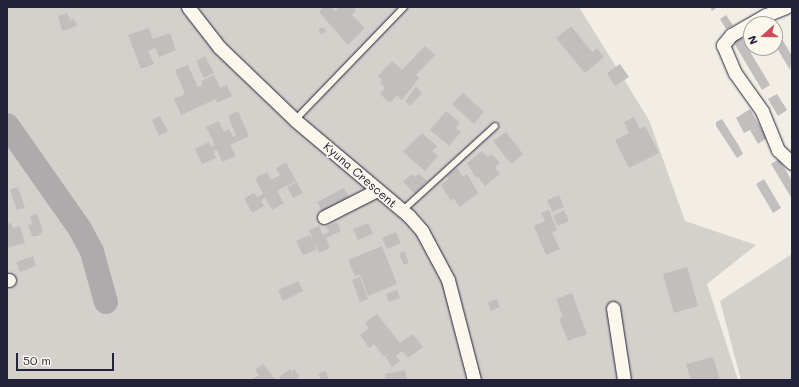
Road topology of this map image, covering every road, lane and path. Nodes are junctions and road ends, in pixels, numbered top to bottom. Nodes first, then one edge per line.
1 (188, 7) edge
2 (404, 7) edge
3 (786, 7) edge
4 (295, 120) junction
5 (495, 126) dead end
6 (792, 164) edge
7 (377, 190) junction
8 (402, 211) junction
9 (324, 217) dead end
10 (613, 308) dead end
11 (474, 380) edge
12 (624, 380) edge

1 - 4 street, Kyuna Crescent
2 - 4 lane
3 - 6 street
4 - 7 street, Kyuna Crescent
5 - 8 lane
7 - 8 street, Kyuna Crescent
7 - 9 street
8 - 11 street, Kyuna Crescent
10 - 12 street

